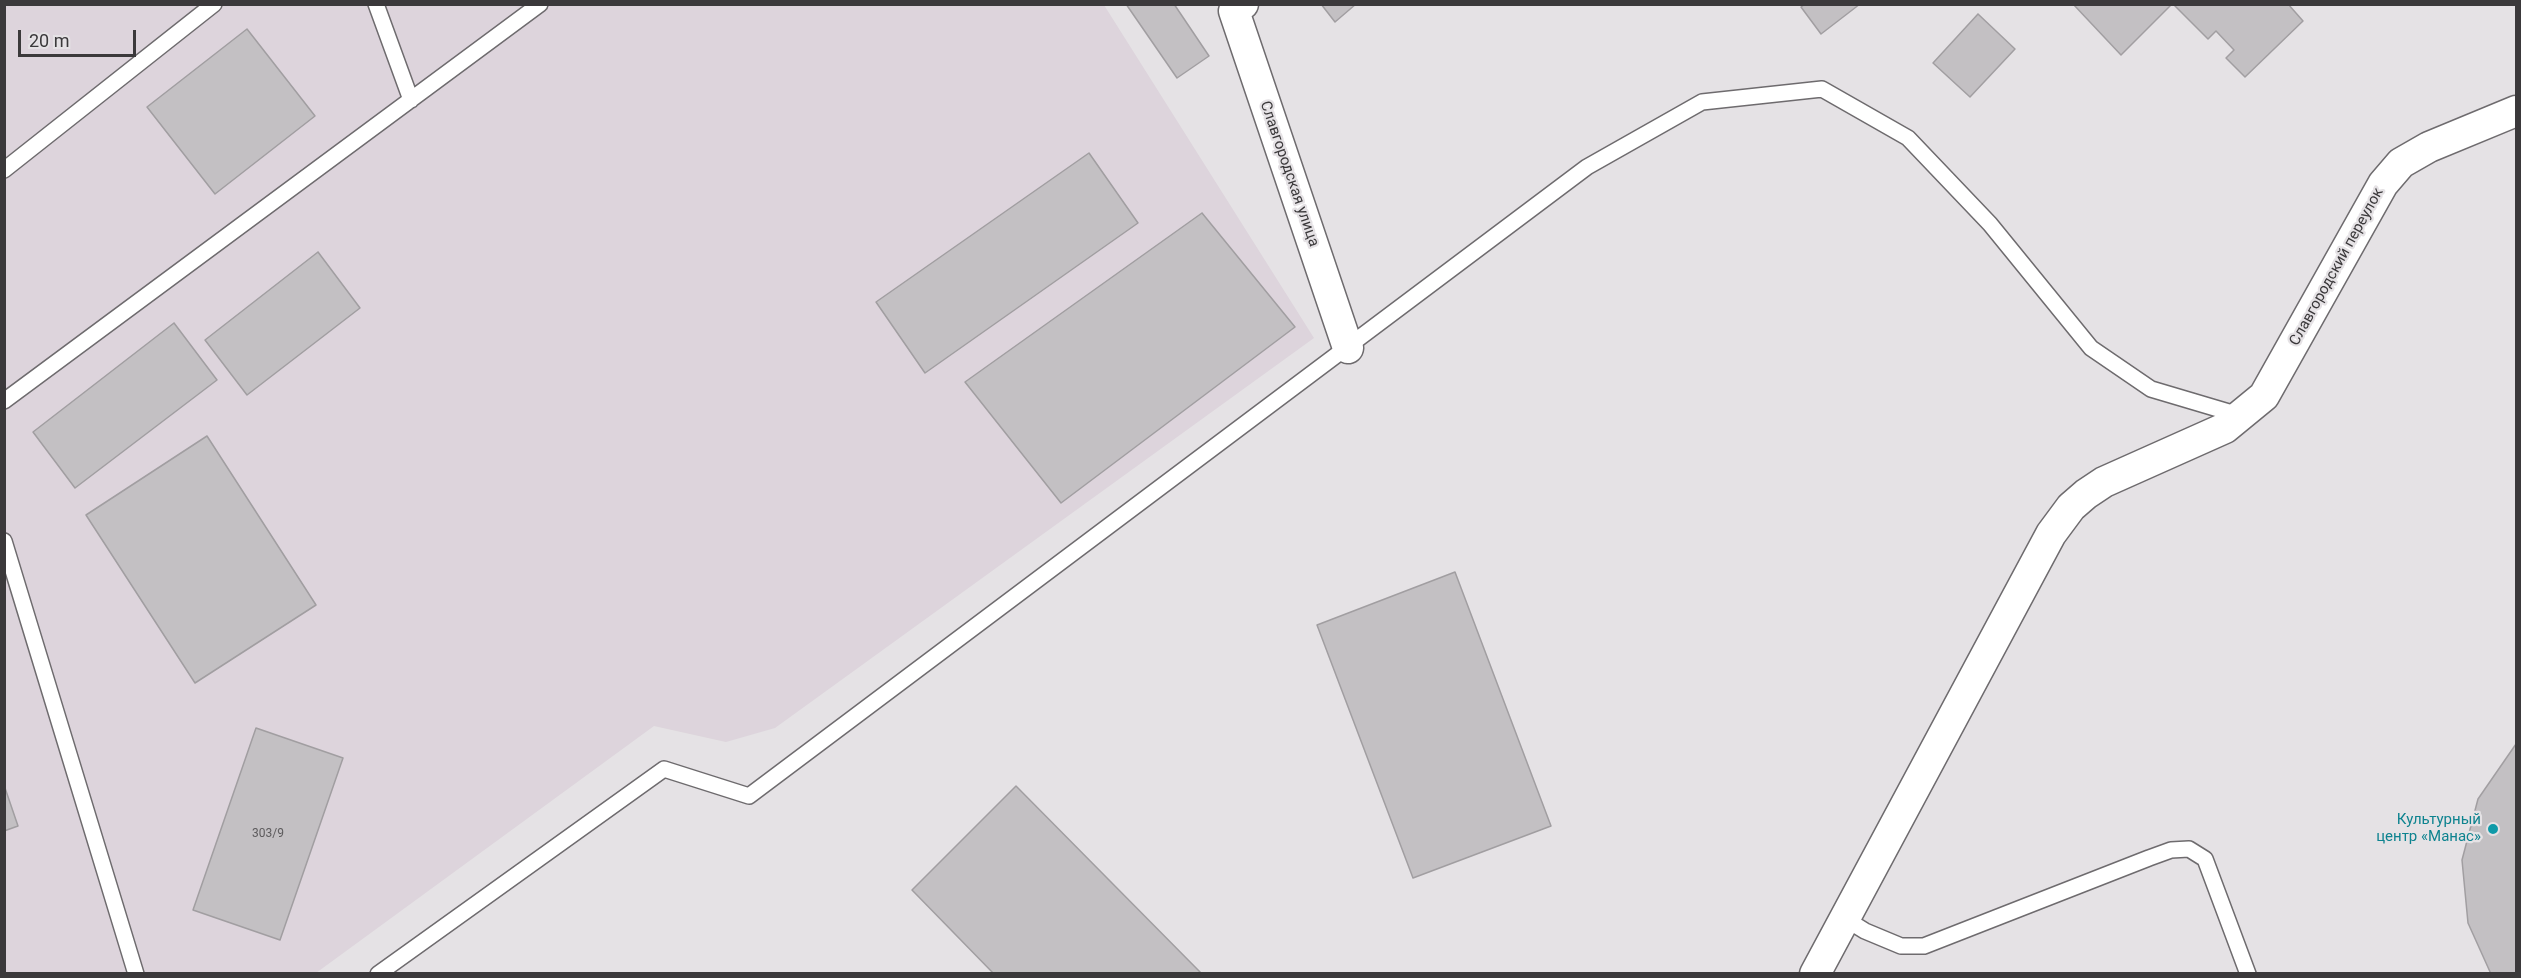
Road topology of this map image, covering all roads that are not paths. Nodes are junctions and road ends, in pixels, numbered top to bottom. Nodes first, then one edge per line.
1 (214, 4) edge
2 (376, 4) edge
3 (540, 4) edge
4 (1243, 4) edge
5 (411, 100) junction
6 (2517, 111) edge
7 (4, 170) edge
8 (1348, 348) junction
9 (4, 401) edge
10 (2242, 416) junction
11 (4, 541) edge
12 (1844, 918) junction
13 (136, 974) edge
14 (378, 974) edge
15 (1815, 974) edge
16 (2248, 974) edge

1 - 7 lane
2 - 5 lane
3 - 5 lane
4 - 8 street, Славгородская улица
5 - 9 lane
6 - 10 street, Славгородский переулок
8 - 10 lane
8 - 14 lane
10 - 12 street, Славгородский переулок
11 - 13 lane
12 - 15 street, Славгородский переулок
12 - 16 lane

